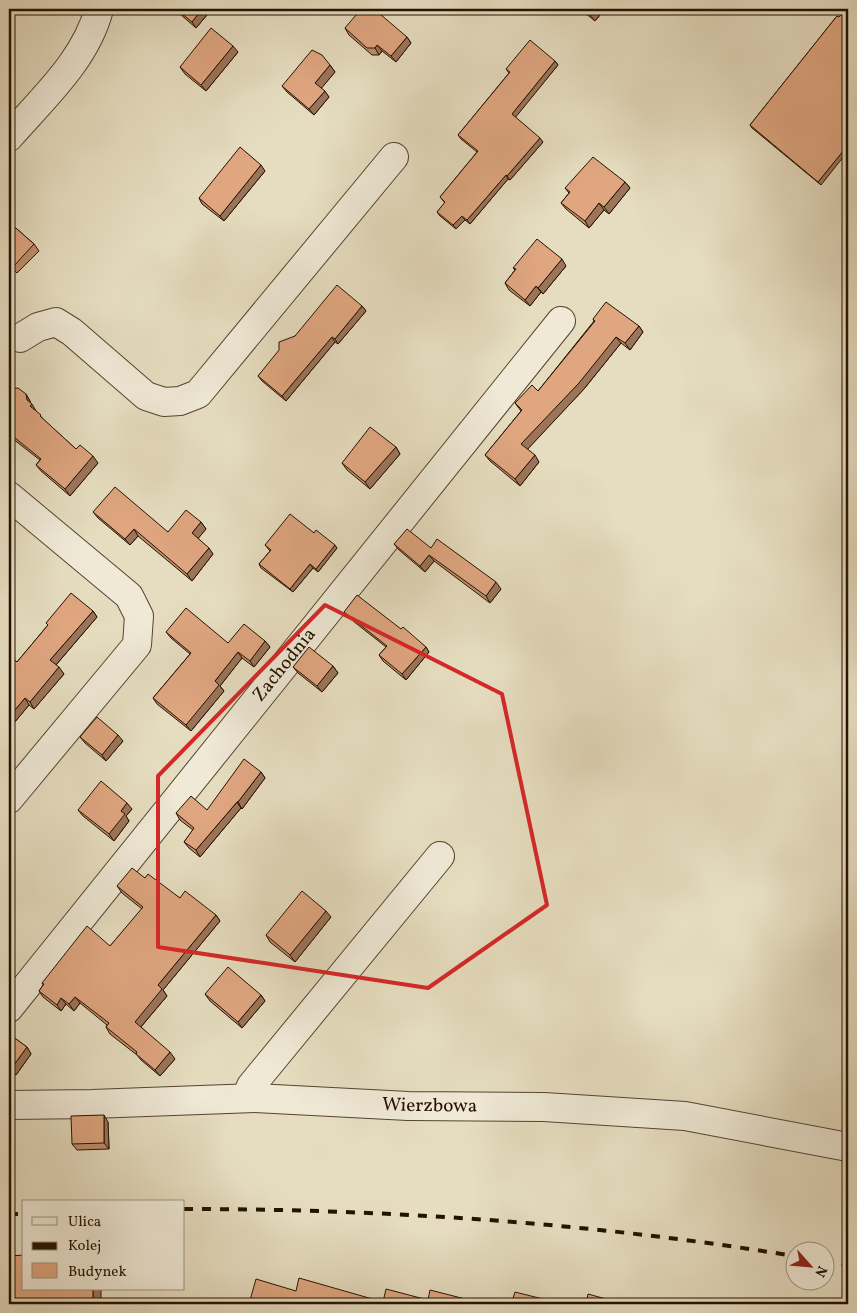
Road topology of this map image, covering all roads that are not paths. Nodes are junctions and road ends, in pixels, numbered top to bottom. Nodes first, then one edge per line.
1 (98, 9) edge
2 (9, 137) edge
3 (394, 157) dead end
4 (560, 321) dead end
5 (12, 340) edge
6 (9, 496) edge
7 (9, 799) edge
8 (440, 856) dead end
9 (9, 1008) edge
10 (246, 1098) junction
11 (9, 1105) edge
12 (848, 1147) edge

1 - 2 street
3 - 5 street
4 - 9 street, Zachodnia
6 - 7 street
8 - 10 street
10 - 11 street, Wierzbowa
10 - 12 street, Wierzbowa

